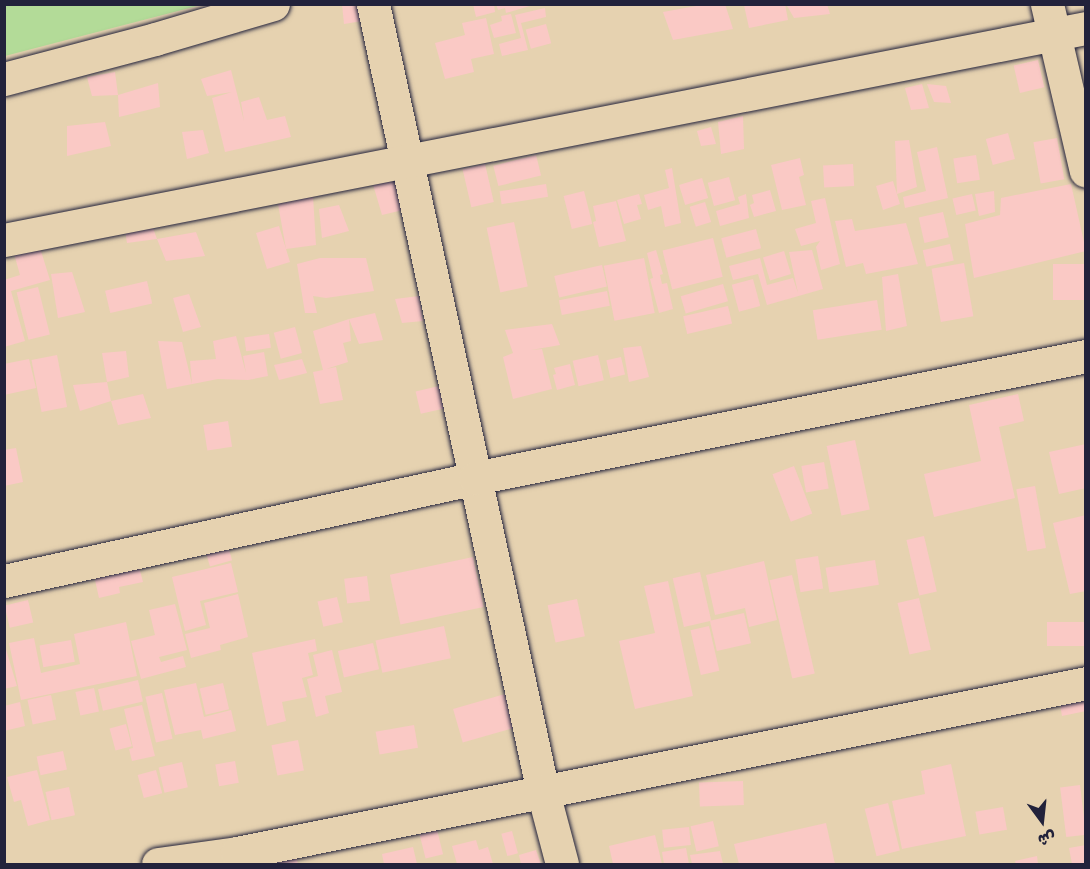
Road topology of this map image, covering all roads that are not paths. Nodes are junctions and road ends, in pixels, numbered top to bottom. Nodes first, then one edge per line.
1 (273, 4) edge
2 (373, 4) edge
3 (1050, 20) edge
4 (1086, 28) edge
5 (4, 79) edge
6 (408, 161) junction
7 (1086, 171) edge
8 (4, 240) edge
9 (1086, 356) edge
10 (475, 478) junction
11 (4, 581) edge
12 (1086, 683) edge
13 (543, 792) junction
14 (158, 864) edge
15 (562, 864) edge

1 - 5 street
2 - 6 street
3 - 4 street
3 - 6 street
3 - 7 street
6 - 8 street
6 - 10 street
9 - 10 street
10 - 11 street
10 - 13 street
12 - 13 street
13 - 14 street
13 - 15 street

